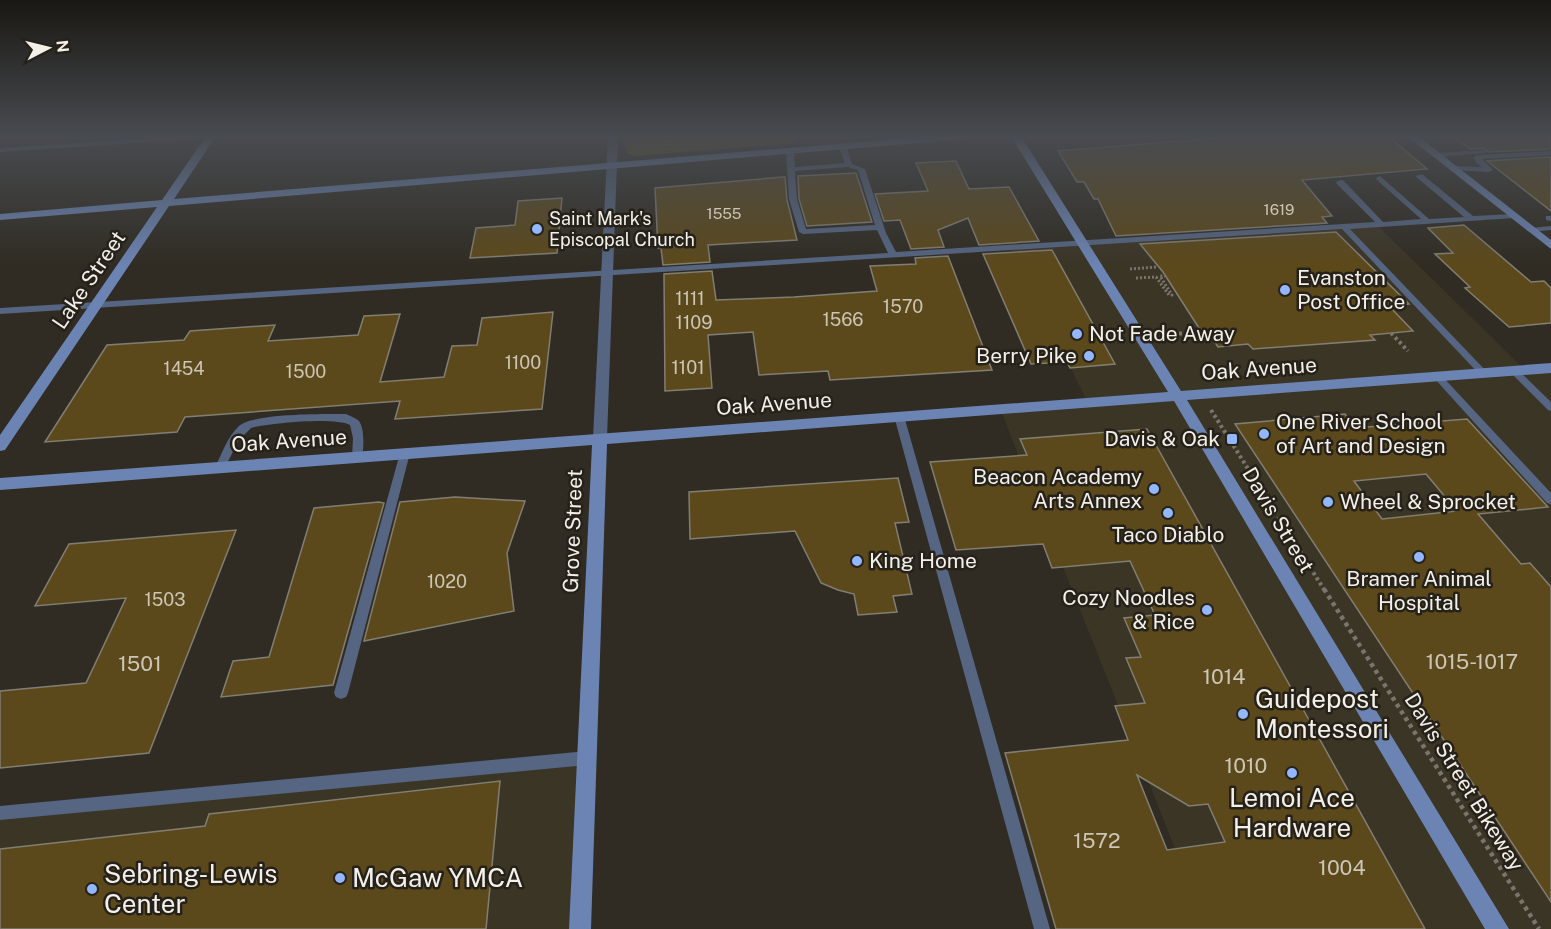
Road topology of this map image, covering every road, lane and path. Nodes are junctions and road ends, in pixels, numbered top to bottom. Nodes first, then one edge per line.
1 (181, 179) edge
2 (454, 179) edge
3 (611, 179) edge
4 (792, 179) edge
5 (864, 179) edge
6 (1043, 179) edge
7 (1381, 179) edge
8 (1423, 179) edge
9 (1468, 179) edge
10 (1340, 182) dead end
11 (164, 204) junction
12 (1514, 216) junction
13 (0, 217) edge
14 (1472, 219) junction
15 (1428, 222) junction
16 (1382, 225) junction
17 (880, 227) junction
18 (1344, 227) junction
19 (1551, 228) edge
20 (1530, 230) junction
21 (1083, 244) junction
22 (1551, 246) edge
23 (894, 256) junction
24 (1157, 267) dead end
25 (1130, 269) dead end
26 (607, 274) junction
27 (1165, 276) dead end
28 (1136, 278) dead end
29 (95, 305) junction
30 (0, 311) edge
31 (1202, 332) dead end
32 (1391, 333) dead end
33 (1173, 334) dead end
34 (1407, 351) dead end
35 (1551, 368) edge
36 (1514, 371) junction
37 (1484, 374) junction
38 (1438, 377) junction
39 (1201, 394) junction
40 (1177, 396) junction
41 (1551, 408) edge
42 (899, 416) junction
43 (600, 438) junction
44 (0, 447) edge
45 (405, 453) junction
46 (357, 457) junction
47 (220, 467) junction
48 (0, 484) edge
49 (1551, 500) edge
50 (341, 693) dead end
51 (587, 758) junction
52 (0, 813) edge
53 (580, 929) edge
54 (1042, 929) edge
55 (1498, 929) edge
56 (1539, 929) edge

1 - 11 street, Lake Street
2 - 11 street
3 - 26 street, Grove Street
4 - 17 lane
5 - 17 lane
6 - 21 street, Davis Street
7 - 15 lane
8 - 14 lane
9 - 12 street
10 - 16 lane
11 - 13 street
11 - 29 street, Lake Street
12 - 14 lane
12 - 20 street
14 - 15 lane
15 - 16 lane
16 - 18 lane
17 - 23 lane
18 - 21 lane
18 - 37 lane
19 - 20 lane
20 - 22 street
21 - 23 lane
21 - 40 street, Davis Street
23 - 26 lane
24 - 25 path
26 - 29 lane
26 - 43 street, Grove Street
27 - 28 path
29 - 30 lane
29 - 44 street, Lake Street
31 - 33 path
32 - 34 path
35 - 36 street, Oak Avenue
36 - 37 street, Oak Avenue
36 - 41 lane
37 - 38 street, Oak Avenue
38 - 39 street, Oak Avenue
38 - 49 lane
39 - 40 street, Oak Avenue
39 - 56 path, Davis Street Bikeway
40 - 42 street, Oak Avenue
40 - 55 street, Davis Street
42 - 43 street, Oak Avenue
42 - 54 lane
43 - 45 street, Oak Avenue
43 - 51 street, Grove Street
45 - 46 street, Oak Avenue
45 - 50 lane
46 - 47 street, Oak Avenue
46 - 47 lane
47 - 48 street, Oak Avenue
51 - 52 lane
51 - 53 street, Grove Street

